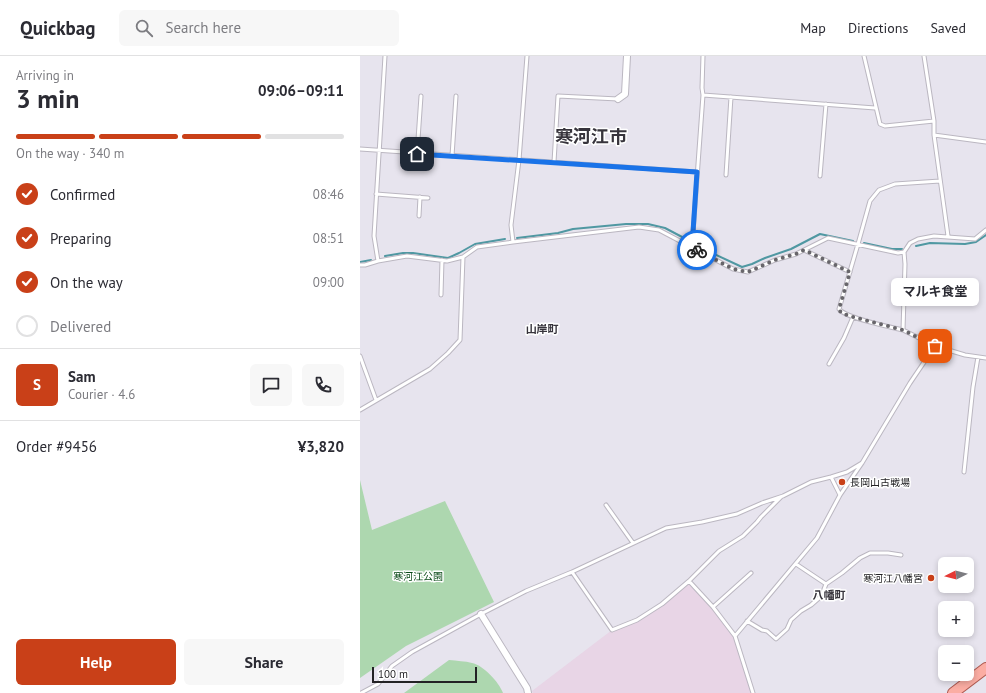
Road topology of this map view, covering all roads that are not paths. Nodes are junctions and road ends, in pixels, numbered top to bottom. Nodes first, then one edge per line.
1 (385, 56) edge
2 (527, 56) edge
3 (627, 56) edge
4 (703, 56) edge
5 (864, 56) edge
6 (924, 56) edge
7 (703, 95) junction
8 (421, 96) dead end
9 (456, 96) dead end
10 (731, 97) junction
11 (618, 99) joint
12 (826, 104) junction
13 (876, 108) junction
14 (934, 121) junction
15 (934, 136) junction
16 (986, 142) edge
17 (360, 149) edge
18 (379, 151) junction
19 (417, 154) junction
20 (452, 156) junction
21 (519, 160) junction
22 (554, 162) junction
23 (697, 172) junction
24 (726, 176) dead end
25 (820, 176) dead end
26 (940, 180) junction
27 (376, 194) junction
28 (420, 197) junction
29 (428, 198) dead end
30 (419, 216) dead end
31 (986, 230) edge
32 (948, 236) junction
33 (513, 242) junction
34 (858, 244) junction
35 (692, 247) junction
36 (804, 250) junction
37 (904, 252) junction
38 (463, 257) junction
39 (442, 260) junction
40 (378, 261) junction
41 (360, 265) edge
42 (850, 272) junction
43 (441, 295) dead end
44 (853, 317) junction
45 (903, 330) junction
46 (935, 346) junction
47 (360, 356) edge
48 (978, 357) junction
49 (986, 358) edge
50 (361, 362) edge
51 (829, 364) dead end
52 (376, 400) junction
53 (360, 410) edge
54 (862, 464) junction
55 (964, 472) dead end
56 (831, 478) junction
57 (840, 495) junction
58 (783, 496) junction
59 (606, 505) dead end
60 (633, 543) junction
61 (901, 555) dead end
62 (796, 564) junction
63 (572, 572) junction
64 (751, 573) dead end
65 (689, 580) junction
66 (826, 584) junction
67 (712, 607) junction
68 (481, 614) junction
69 (747, 621) junction
70 (735, 636) junction
71 (986, 668) edge
72 (361, 693) edge
73 (528, 693) edge
74 (753, 693) edge
75 (953, 693) edge

1 - 18 lane
2 - 21 lane
3 - 11 street
4 - 7 lane
5 - 13 lane
6 - 14 lane
7 - 10 lane
7 - 23 lane
8 - 19 lane
9 - 20 lane
10 - 12 lane
10 - 24 lane
11 - 22 lane
12 - 13 lane
12 - 25 lane
13 - 14 lane
14 - 15 lane
15 - 16 lane
15 - 26 lane
17 - 18 lane
18 - 19 lane
18 - 27 lane
19 - 20 lane
20 - 21 lane
21 - 22 lane
21 - 33 lane
22 - 23 lane
23 - 35 lane
26 - 32 lane
26 - 34 lane
27 - 28 lane
27 - 40 lane
28 - 29 lane
28 - 30 lane
31 - 32 lane
32 - 37 lane
33 - 35 lane
33 - 38 lane
34 - 36 lane
34 - 37 lane
34 - 42 lane
35 - 36 lane
36 - 42 lane
37 - 45 lane
38 - 39 lane
38 - 52 lane
39 - 40 lane
39 - 43 lane
40 - 41 lane
42 - 44 lane
44 - 45 lane
44 - 51 lane
45 - 46 lane
46 - 48 lane
46 - 54 lane
47 - 50 lane
48 - 49 lane
48 - 55 lane
50 - 52 lane
52 - 53 lane
54 - 56 lane
54 - 57 lane
56 - 57 lane
56 - 58 lane
57 - 62 lane
58 - 60 lane
58 - 65 lane
59 - 60 lane
60 - 63 lane
61 - 66 lane
62 - 66 lane
62 - 69 lane
63 - 65 lane
63 - 68 lane
64 - 67 lane
65 - 67 lane
66 - 69 lane
67 - 70 lane
68 - 72 lane
68 - 73 street
69 - 70 lane
70 - 74 lane
71 - 75 main road

